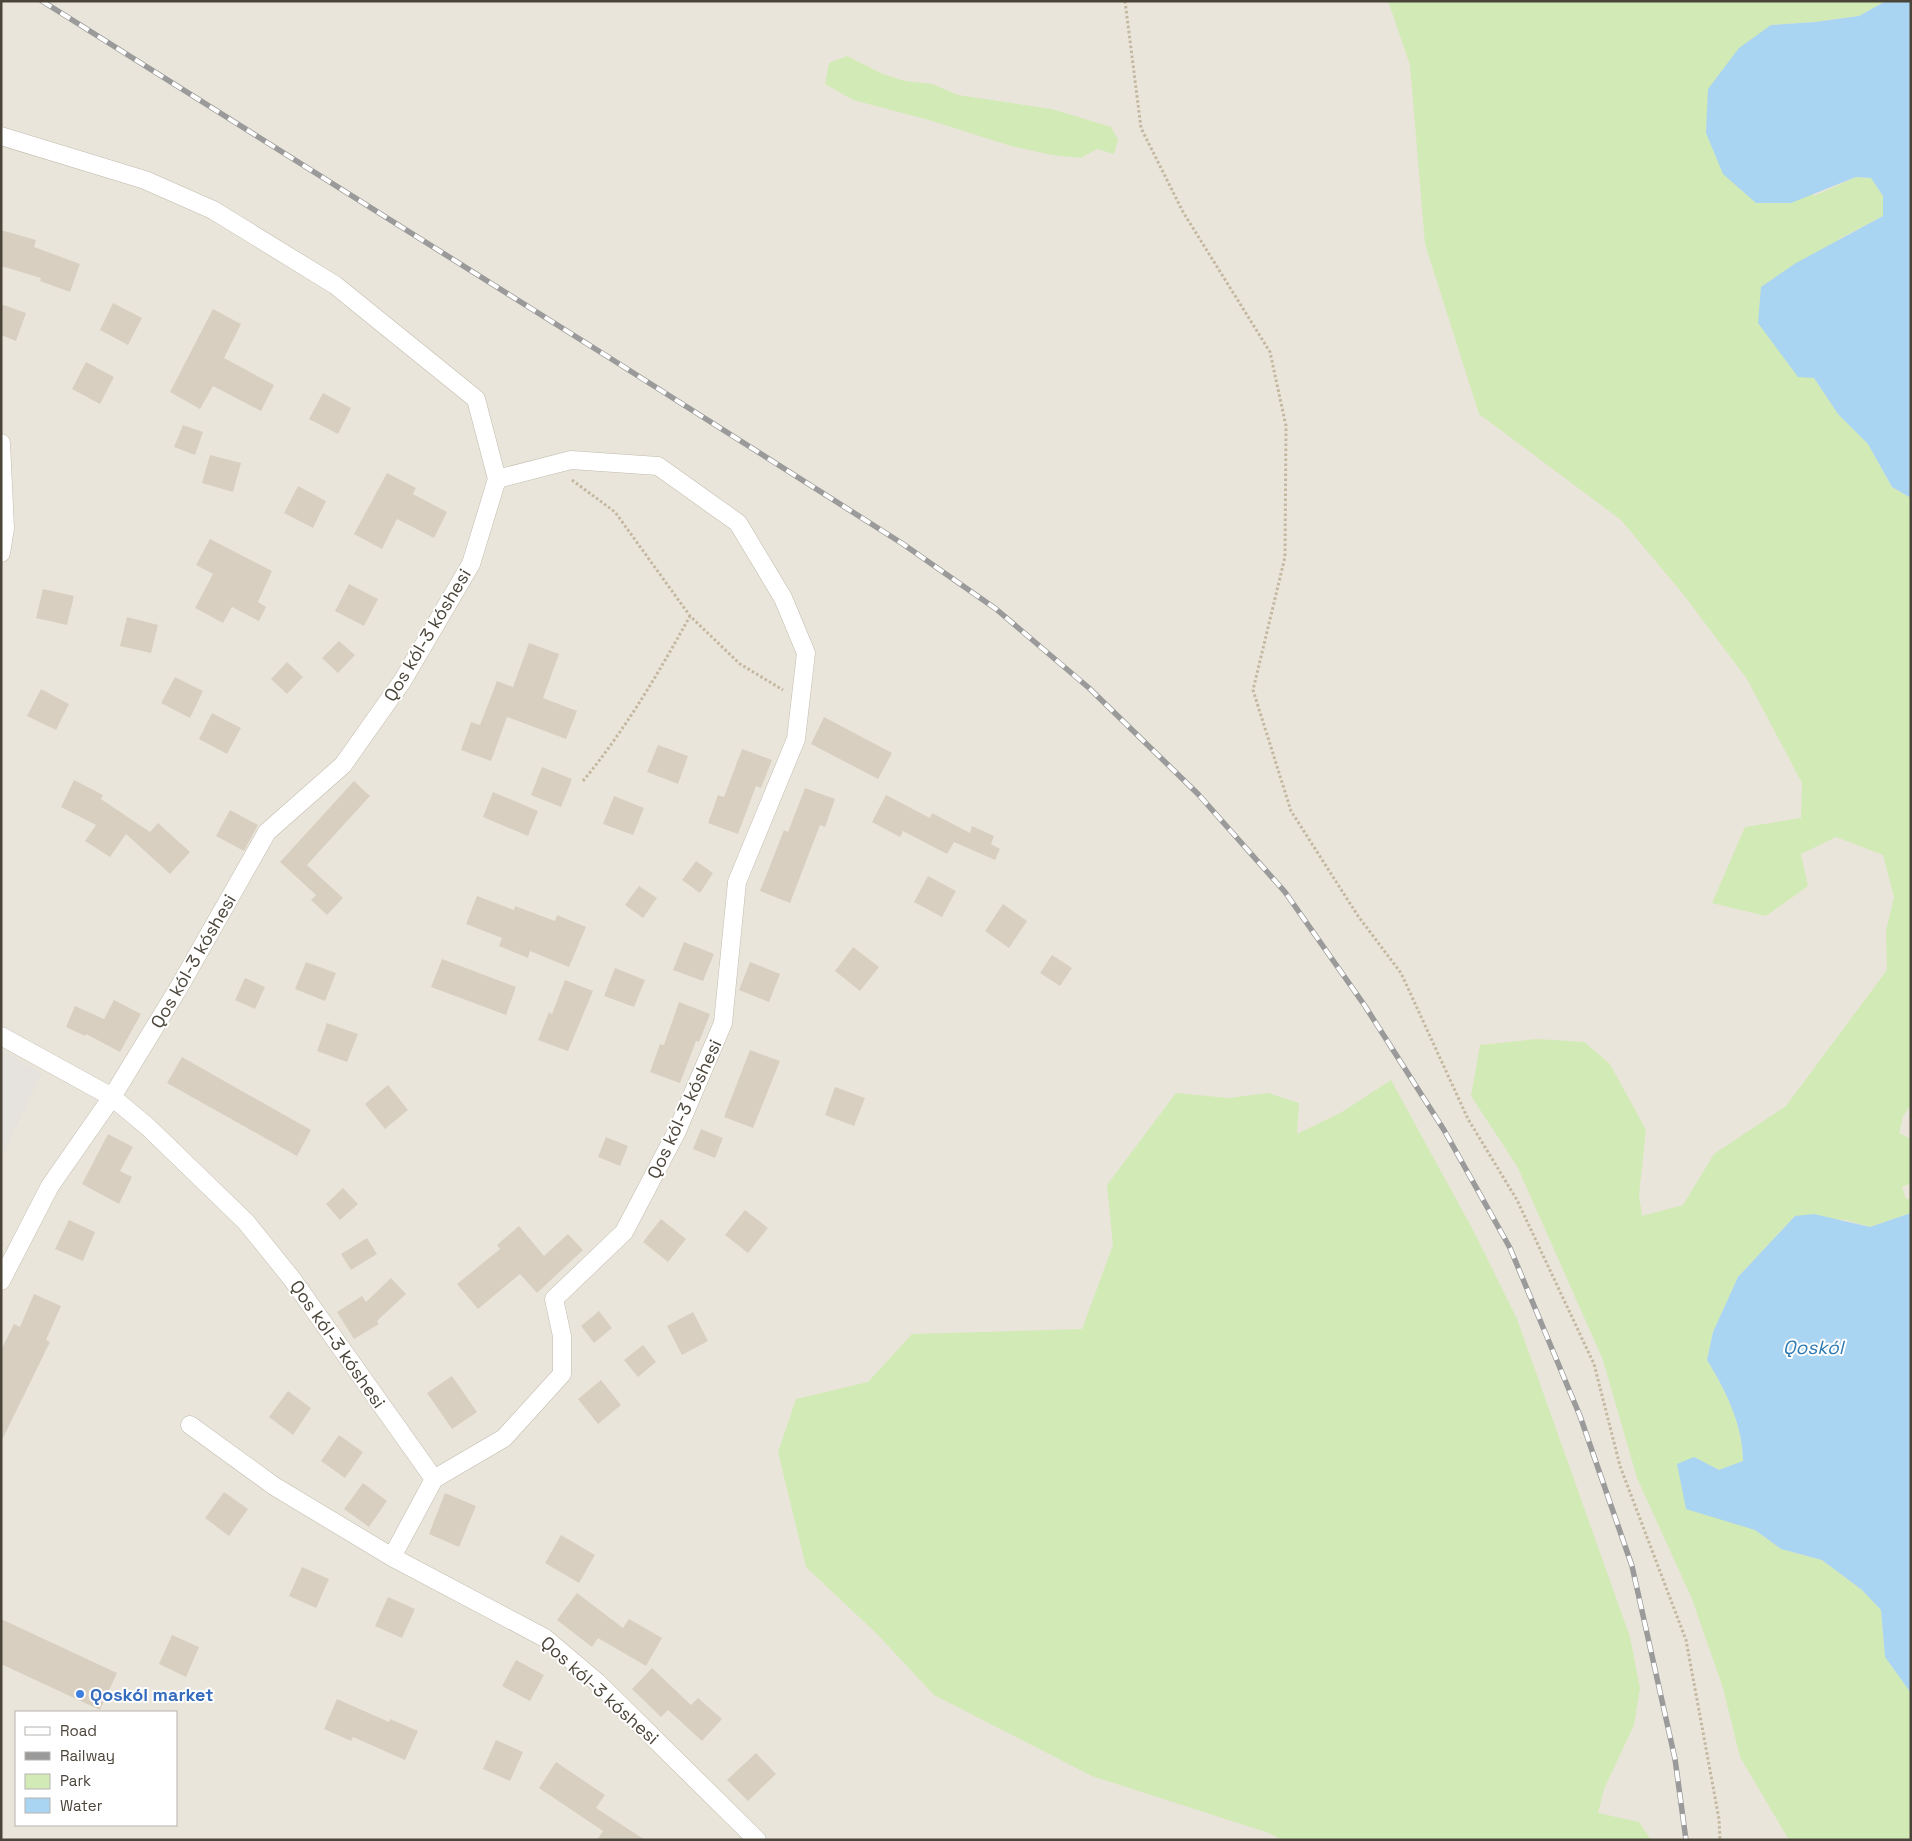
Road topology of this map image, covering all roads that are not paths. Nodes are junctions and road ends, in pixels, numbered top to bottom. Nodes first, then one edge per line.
1 (1, 136) edge
2 (1, 442) edge
3 (497, 479) junction
4 (1, 553) edge
5 (1, 1036) edge
6 (112, 1097) junction
7 (1, 1281) edge
8 (190, 1425) dead end
9 (434, 1479) junction
10 (392, 1558) junction
11 (756, 1840) edge

1 - 3 street
2 - 4 street
3 - 6 street, Qos kól-3 kóshesi
3 - 9 street, Qos kól-3 kóshesi
5 - 6 street
6 - 7 street
6 - 9 street, Qos kól-3 kóshesi
8 - 10 street, Qos kól-3 kóshesi
9 - 10 street
10 - 11 street, Qos kól-3 kóshesi

